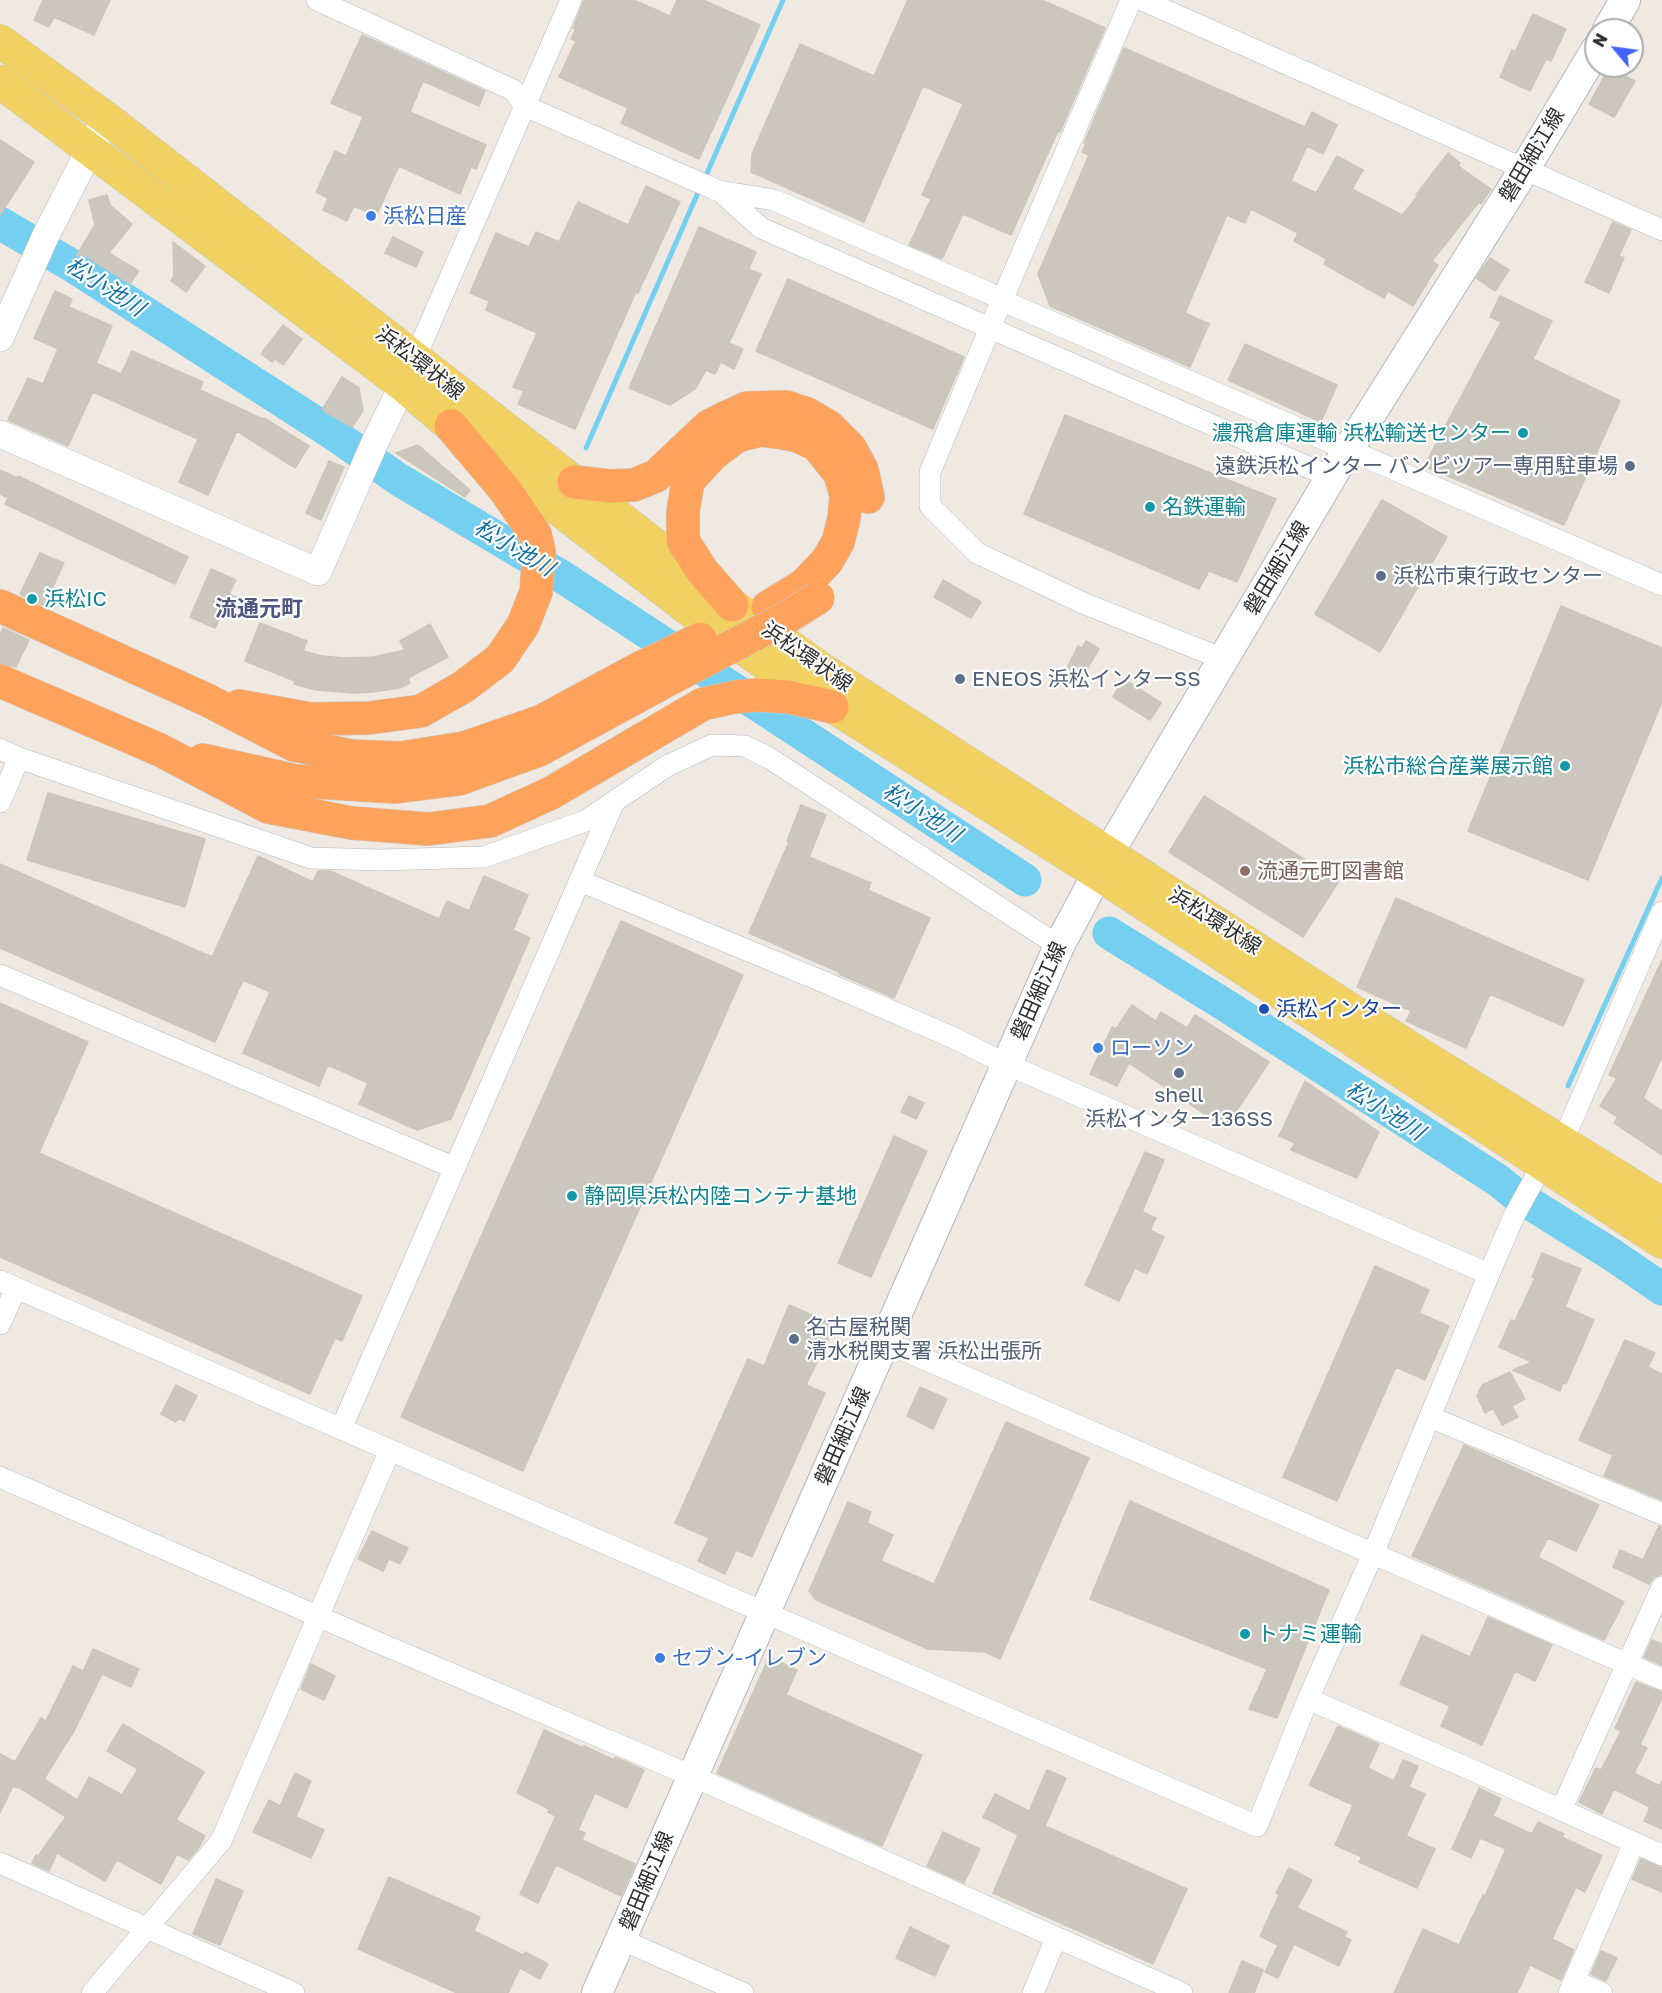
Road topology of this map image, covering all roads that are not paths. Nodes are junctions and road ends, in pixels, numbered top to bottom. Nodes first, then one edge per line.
1 (317, 0) edge
2 (571, 0) edge
3 (1131, 0) edge
4 (1142, 0) edge
5 (1625, 0) edge
6 (1615, 18) edge
7 (0, 41) edge
8 (1584, 70) edge
9 (0, 82) edge
10 (525, 106) junction
11 (106, 118) junction
12 (89, 150) junction
13 (1524, 170) junction
14 (715, 189) junction
15 (1662, 230) edge
16 (1003, 301) junction
17 (990, 328) junction
18 (0, 338) edge
19 (409, 371) junction
20 (451, 426) junction
21 (0, 434) edge
22 (1349, 448) junction
23 (1331, 477) junction
24 (574, 482) junction
25 (1662, 585) edge
26 (732, 605) junction
27 (0, 606) edge
28 (1223, 659) junction
29 (651, 676) junction
30 (0, 681) edge
31 (207, 700) junction
32 (832, 707) junction
33 (0, 748) edge
34 (160, 750) junction
35 (19, 758) junction
36 (0, 802) edge
37 (614, 802) junction
38 (1103, 863) junction
39 (580, 881) junction
40 (1662, 912) edge
41 (1059, 946) junction
42 (0, 975) edge
43 (1006, 1064) junction
44 (1545, 1160) junction
45 (455, 1168) junction
46 (1662, 1204) edge
47 (1662, 1242) edge
48 (1489, 1274) junction
49 (8, 1285) edge
50 (0, 1324) edge
51 (885, 1342) junction
52 (1430, 1417) junction
53 (341, 1429) junction
54 (390, 1450) junction
55 (0, 1477) edge
56 (1662, 1514) edge
57 (1373, 1554) junction
58 (1662, 1587) edge
59 (765, 1613) junction
60 (318, 1616) junction
61 (1628, 1663) junction
62 (1662, 1678) edge
63 (1308, 1700) junction
64 (692, 1776) junction
65 (1561, 1810) junction
66 (1634, 1843) junction
67 (1662, 1855) edge
68 (0, 1863) edge
69 (146, 1929) junction
70 (1056, 1938) junction
71 (621, 1940) junction
72 (1572, 1987) edge
73 (92, 1993) edge
74 (294, 1993) edge
75 (597, 1993) edge
76 (743, 1993) edge
77 (1033, 1993) edge
78 (1182, 1993) edge
79 (1602, 1993) edge

1 - 10 street
2 - 10 street
3 - 16 street
4 - 13 street
5 - 6 main road
7 - 11 main road, 浜松環状線
8 - 13 main road, 磐田細江線
9 - 12 main road, 浜松環状線
10 - 14 street
10 - 19 street
11 - 12 street
11 - 19 main road, 浜松環状線
12 - 18 street
12 - 19 main road, 浜松環状線
13 - 15 street
13 - 22 main road, 磐田細江線
14 - 16 street
14 - 17 street
16 - 17 street
16 - 22 street
17 - 23 street
17 - 28 street
19 - 20 main road, 浜松環状線
19 - 21 street
19 - 24 main road, 浜松環状線
20 - 31 highway
20 - 32 main road, 浜松環状線
22 - 23 main road, 磐田細江線
22 - 25 street
23 - 28 main road, 磐田細江線
24 - 26 main road, 浜松環状線
24 - 29 highway, bridge
26 - 29 highway, bridge
26 - 38 main road, 浜松環状線
27 - 31 highway
28 - 38 main road, 磐田細江線
29 - 31 highway
29 - 34 highway
30 - 34 highway
32 - 34 highway
32 - 38 main road, 浜松環状線
33 - 35 street
35 - 36 street
35 - 37 street
37 - 39 street
37 - 41 street
38 - 41 main road, 磐田細江線
38 - 44 main road, 浜松環状線
39 - 43 street
39 - 45 street
40 - 44 street
41 - 43 main road, 磐田細江線
42 - 45 street
43 - 48 street
43 - 51 main road, 磐田細江線
44 - 46 main road, 浜松環状線
44 - 47 main road, 浜松環状線
44 - 48 street
45 - 53 street
48 - 52 street
49 - 50 street
49 - 53 street
51 - 57 street
51 - 59 main road, 磐田細江線
52 - 56 street
52 - 57 street
53 - 54 street
54 - 59 street
54 - 60 street
55 - 60 street
57 - 61 street
57 - 63 street
58 - 61 street
59 - 63 street
59 - 64 main road, 磐田細江線
60 - 64 street
60 - 69 street
61 - 62 street
61 - 65 street
63 - 65 street
64 - 70 street
64 - 71 main road, 磐田細江線
65 - 66 street
66 - 67 street
66 - 72 street
68 - 69 street
69 - 73 street
69 - 74 street
70 - 77 street
70 - 78 street
71 - 75 main road, 磐田細江線
71 - 76 street
72 - 79 street

